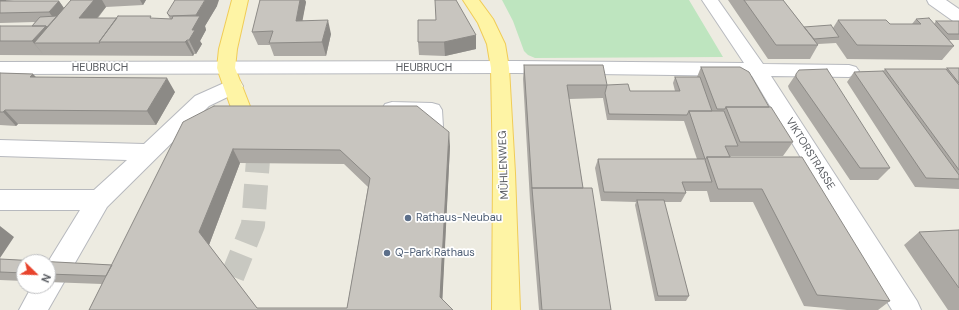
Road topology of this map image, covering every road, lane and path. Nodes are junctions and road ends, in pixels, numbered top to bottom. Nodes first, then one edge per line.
1 (240, 0) edge
2 (472, 0) edge
3 (710, 0) edge
4 (935, 0) edge
5 (959, 17) edge
6 (0, 68) edge
7 (500, 68) junction
8 (757, 69) junction
9 (849, 71) dead end
10 (229, 77) junction
11 (371, 109) edge
12 (245, 118) tunnel mouth
13 (432, 126) edge
14 (0, 148) edge
15 (148, 152) junction
16 (0, 200) edge
17 (99, 200) junction
18 (56, 273) edge
19 (43, 294) edge
20 (33, 310) edge
21 (506, 310) edge
22 (907, 310) edge

1 - 10 main road
2 - 7 main road, MÜHLENWEG
3 - 8 street, VIKTORSTRASSE
4 - 5 street
6 - 10 street, HEUBRUCH
7 - 8 street, HEUBRUCH
7 - 10 street, HEUBRUCH
7 - 21 main road, MÜHLENWEG
8 - 9 street, HEUBRUCH
8 - 22 street, VIKTORSTRASSE
10 - 12 main road
10 - 15 street
11 - 13 street
14 - 15 street
15 - 17 street
16 - 17 street
17 - 18 street
19 - 20 street

